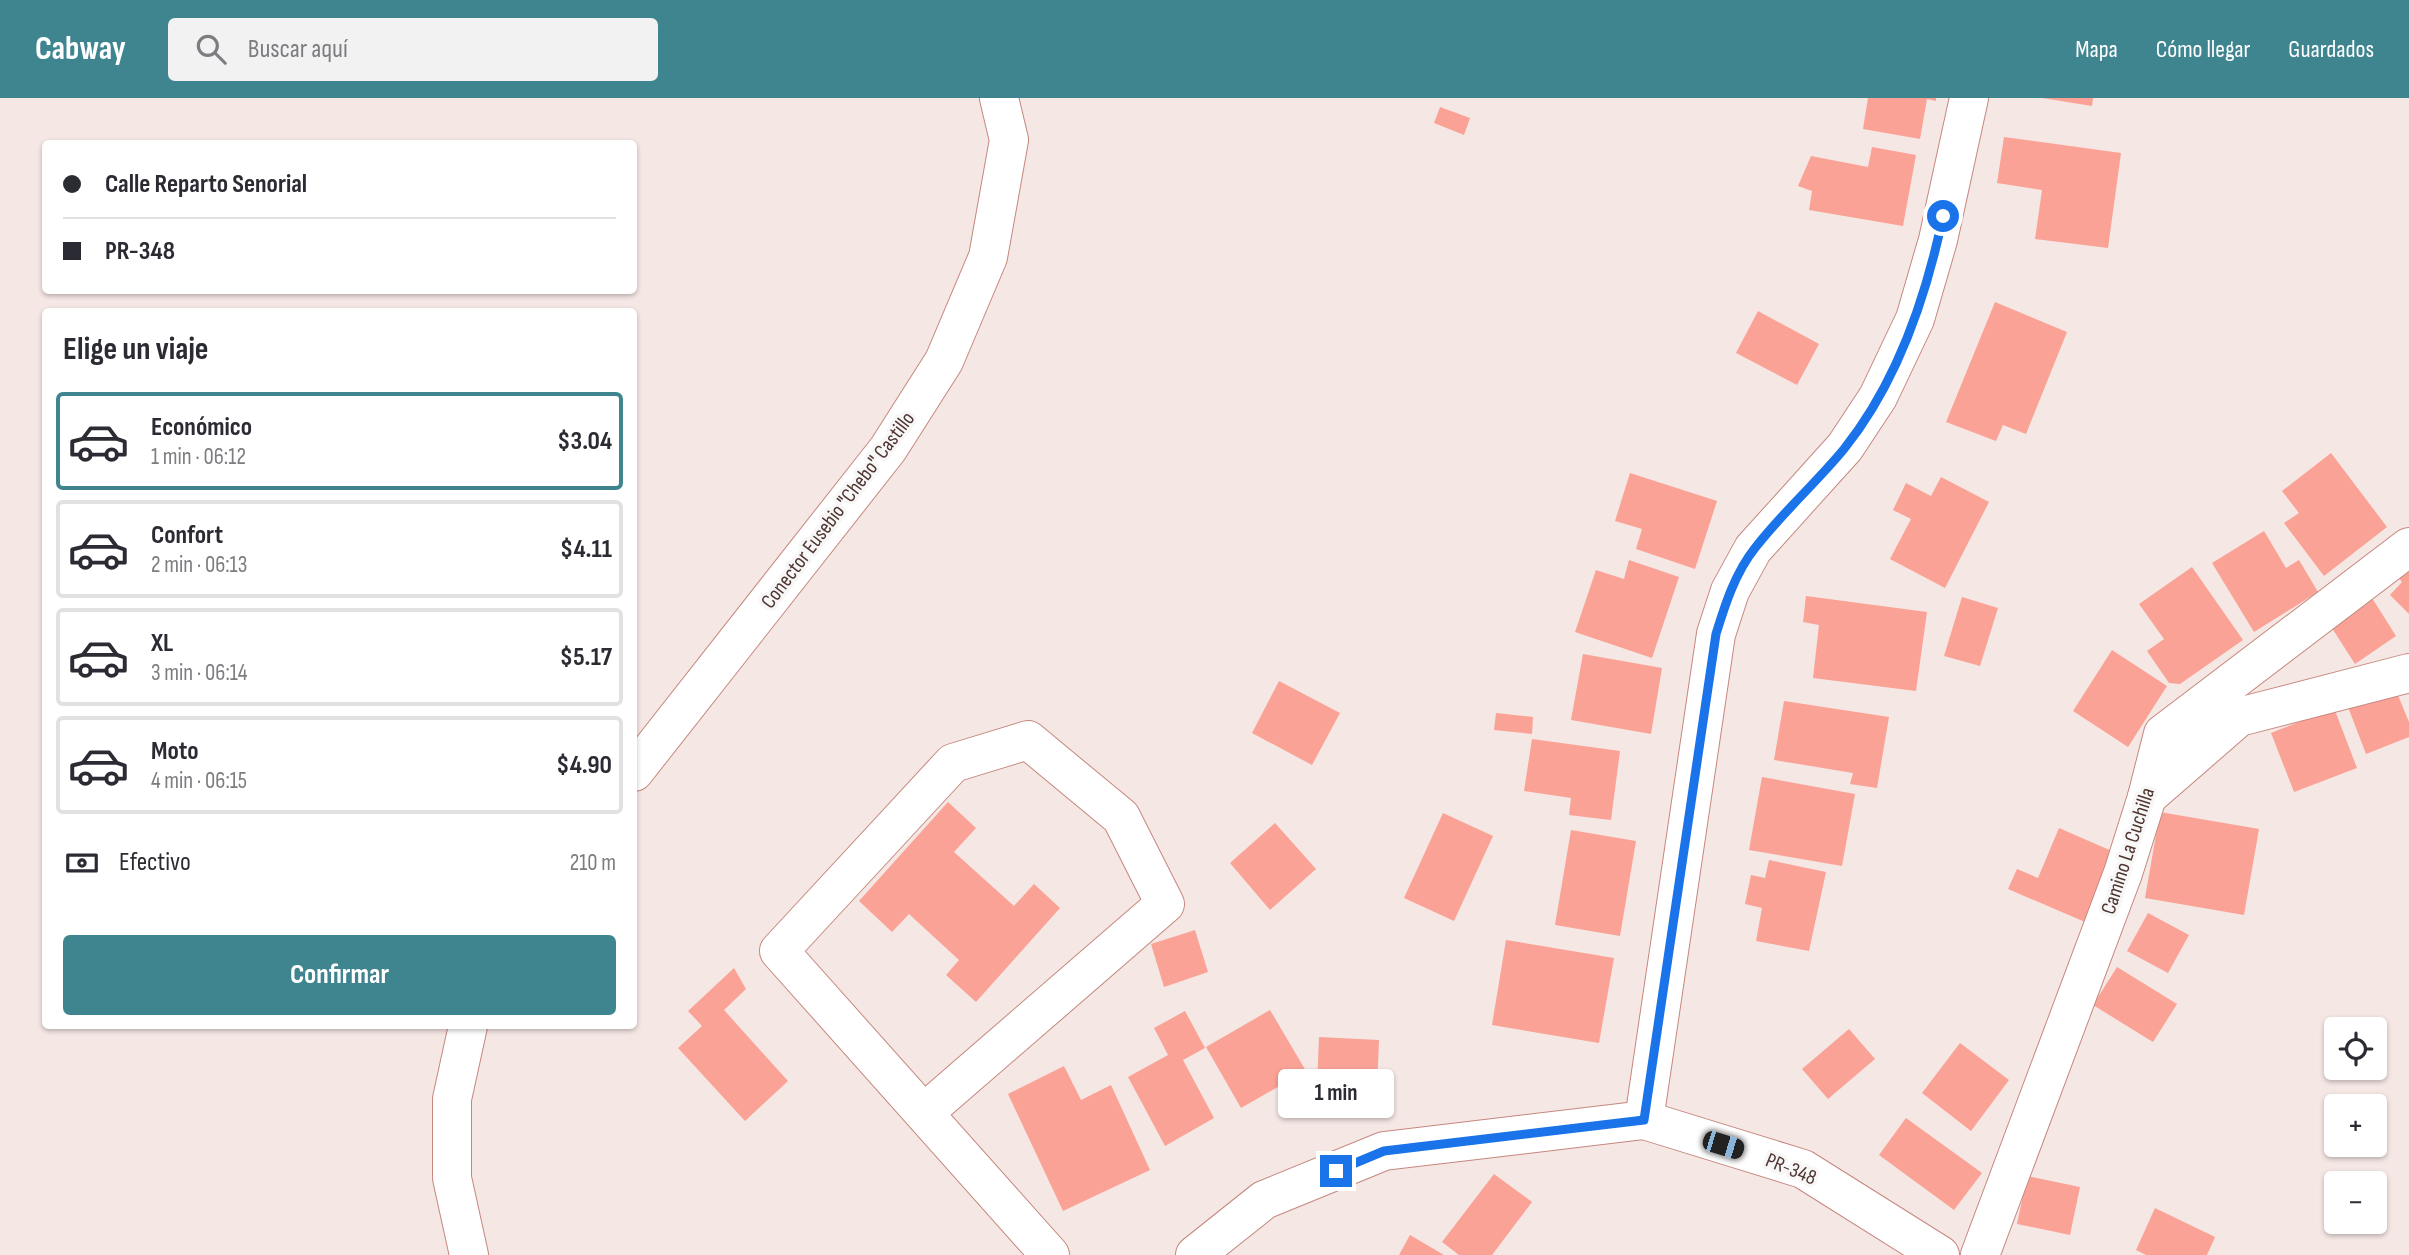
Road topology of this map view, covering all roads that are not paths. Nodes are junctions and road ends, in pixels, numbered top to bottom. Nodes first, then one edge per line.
1 (999, 98) edge
2 (1969, 98) edge
3 (2409, 547) edge
4 (2409, 673) edge
5 (637, 768) edge
6 (2147, 797) junction
7 (467, 1029) edge
8 (925, 1112) junction
9 (1644, 1120) junction
10 (469, 1255) edge
11 (1050, 1255) edge
12 (1195, 1255) edge
13 (1940, 1255) edge
14 (1980, 1255) edge

1 - 5 street, Conector Eusebio "Chebo" Castillo
2 - 9 street
3 - 6 street, Camino La Cuchilla
4 - 6 street
6 - 14 street, Camino La Cuchilla
7 - 10 street
8 - 8 street
8 - 11 street
9 - 12 street, PR-348 / PR-348
9 - 13 street, PR-348 / PR-348

